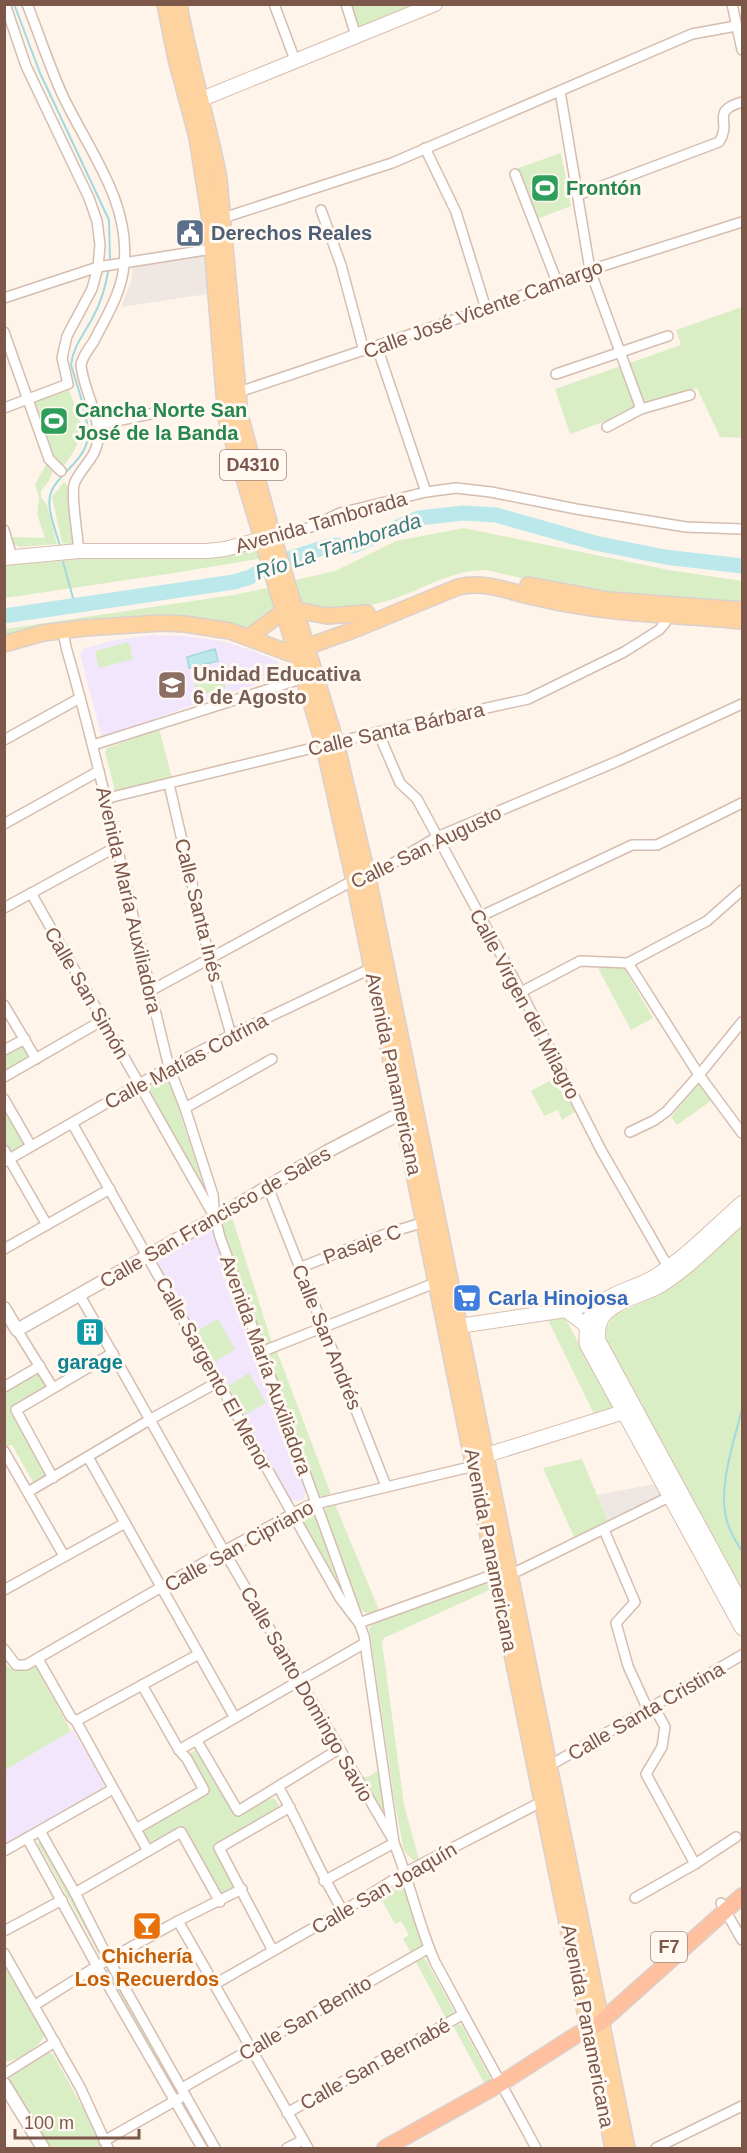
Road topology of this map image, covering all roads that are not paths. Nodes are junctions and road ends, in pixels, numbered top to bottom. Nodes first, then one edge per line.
1 (5, 4) edge
2 (27, 4) edge
3 (165, 4) edge
4 (179, 4) edge
5 (274, 4) edge
6 (346, 4) edge
7 (732, 4) edge
8 (426, 6) edge
9 (738, 24) edge
10 (356, 36) junction
11 (742, 50) edge
12 (295, 60) junction
13 (560, 91) junction
14 (195, 102) junction
15 (742, 102) edge
16 (425, 148) junction
17 (515, 174) dead end
18 (578, 195) junction
19 (321, 210) dead end
20 (217, 220) junction
21 (742, 222) edge
22 (212, 249) junction
23 (125, 262) junction
24 (105, 266) junction
25 (590, 270) junction
26 (557, 282) junction
27 (4, 298) edge
28 (486, 309) junction
29 (4, 332) edge
30 (668, 336) dead end
31 (377, 346) junction
32 (364, 351) junction
33 (621, 352) junction
34 (556, 374) dead end
35 (230, 395) junction
36 (690, 395) dead end
37 (27, 400) junction
38 (4, 408) edge
39 (641, 409) junction
40 (155, 413) dead end
41 (97, 425) junction
42 (607, 427) dead end
43 (61, 471) dead end
44 (426, 492) junction
45 (742, 529) edge
46 (4, 530) edge
47 (267, 538) junction
48 (7, 542) edge
49 (79, 551) junction
50 (8, 557) edge
51 (290, 611) junction
52 (367, 613) junction
53 (666, 616) junction
54 (742, 618) edge
55 (63, 631) junction
56 (254, 639) junction
57 (300, 643) junction
58 (4, 644) edge
59 (304, 678) junction
60 (80, 698) junction
61 (742, 704) edge
62 (378, 732) junction
63 (4, 740) edge
64 (93, 744) junction
65 (330, 744) junction
66 (99, 771) junction
67 (169, 784) junction
68 (104, 799) junction
69 (742, 803) edge
70 (4, 824) edge
71 (437, 837) junction
72 (116, 847) junction
73 (361, 879) junction
74 (742, 890) edge
75 (30, 893) junction
76 (4, 908) edge
77 (479, 917) junction
78 (209, 957) junction
79 (628, 963) junction
80 (372, 968) junction
81 (150, 991) junction
82 (521, 992) junction
83 (4, 1005) edge
84 (103, 1020) junction
85 (742, 1022) edge
86 (231, 1035) junction
87 (25, 1039) junction
88 (4, 1050) edge
89 (36, 1059) junction
90 (272, 1059) dead end
91 (169, 1067) junction
92 (699, 1075) junction
93 (4, 1077) edge
94 (139, 1085) junction
95 (6, 1104) edge
96 (185, 1108) junction
97 (408, 1110) junction
98 (72, 1123) junction
99 (630, 1132) dead end
100 (742, 1133) edge
101 (31, 1146) junction
102 (6, 1157) edge
103 (268, 1187) junction
104 (110, 1190) junction
105 (742, 1203) edge
106 (742, 1216) edge
107 (215, 1218) junction
108 (425, 1222) junction
109 (47, 1225) junction
110 (4, 1249) edge
111 (147, 1256) junction
112 (299, 1268) junction
113 (671, 1272) junction
114 (443, 1280) junction
115 (79, 1294) junction
116 (605, 1299) junction
117 (4, 1308) edge
118 (566, 1310) junction
119 (459, 1326) junction
120 (323, 1327) junction
121 (587, 1328) junction
122 (17, 1330) junction
123 (598, 1340) junction
124 (261, 1352) junction
125 (113, 1353) junction
126 (40, 1366) junction
127 (218, 1382) junction
128 (4, 1387) edge
129 (54, 1388) junction
130 (629, 1410) junction
131 (151, 1419) junction
132 (4, 1451) edge
133 (88, 1458) junction
134 (478, 1460) junction
135 (53, 1478) junction
136 (386, 1486) junction
137 (28, 1492) junction
138 (674, 1495) junction
139 (316, 1502) junction
140 (292, 1512) junction
141 (125, 1523) junction
142 (604, 1530) junction
143 (224, 1551) junction
144 (64, 1556) junction
145 (502, 1573) junction
146 (162, 1588) junction
147 (4, 1590) edge
148 (742, 1605) edge
149 (359, 1623) junction
150 (742, 1628) edge
151 (365, 1643) junction
152 (4, 1649) edge
153 (199, 1654) junction
154 (742, 1656) edge
155 (38, 1659) junction
156 (299, 1681) junction
157 (142, 1685) junction
158 (651, 1708) junction
159 (235, 1718) junction
160 (76, 1721) junction
161 (197, 1741) junction
162 (339, 1749) junction
163 (179, 1750) junction
164 (549, 1766) junction
165 (279, 1788) junction
166 (113, 1789) junction
167 (549, 1797) junction
168 (290, 1807) junction
169 (136, 1829) junction
170 (40, 1830) junction
171 (736, 1837) dead end
172 (27, 1838) junction
173 (394, 1843) junction
174 (4, 1851) edge
175 (148, 1851) junction
176 (695, 1864) junction
177 (406, 1872) junction
178 (324, 1881) junction
179 (742, 1885) edge
180 (242, 1889) junction
181 (75, 1893) junction
182 (742, 1896) edge
183 (635, 1898) dead end
184 (62, 1900) junction
185 (220, 1902) junction
186 (723, 1907) junction
187 (343, 1911) junction
188 (178, 1921) junction
189 (4, 1931) edge
190 (742, 1940) edge
191 (429, 1948) junction
192 (273, 1951) junction
193 (4, 1953) edge
194 (108, 1960) junction
195 (98, 1966) junction
196 (215, 1984) junction
197 (34, 2005) junction
198 (462, 2015) junction
199 (591, 2024) junction
200 (55, 2042) junction
201 (251, 2049) junction
202 (4, 2074) edge
203 (4, 2084) edge
204 (500, 2084) junction
205 (184, 2092) junction
206 (175, 2101) junction
207 (742, 2106) edge
208 (287, 2113) junction
209 (305, 2144) edge
210 (106, 2145) edge
211 (43, 2148) edge
212 (202, 2148) edge
213 (215, 2148) edge
214 (286, 2148) edge
215 (385, 2148) edge
216 (536, 2148) edge
217 (613, 2148) edge
218 (627, 2148) edge
219 (656, 2148) edge

1 - 24 street
2 - 23 street
3 - 14 main road, Avenida Panamericana / D4310
4 - 14 main road, Avenida Panamericana / D4310
5 - 12 street
6 - 10 street
7 - 9 street
8 - 10 main road
9 - 11 street
9 - 13 street
10 - 12 main road
12 - 14 main road
13 - 16 street
13 - 18 street
14 - 20 main road, Avenida Panamericana / D4310
15 - 18 street
16 - 20 street
16 - 28 street
17 - 26 street
18 - 25 street
19 - 32 street
20 - 22 main road, Avenida Panamericana / D4310
20 - 35 main road, Avenida Panamericana / D4310
21 - 25 street, Calle José Vicente Camargo
22 - 23 street
22 - 35 main road, Avenida Panamericana / D4310
23 - 24 street
23 - 41 street
24 - 27 street
24 - 37 street
25 - 26 street, Calle José Vicente Camargo
25 - 33 street
26 - 28 street, Calle José Vicente Camargo
28 - 31 street, Calle José Vicente Camargo
29 - 37 street
30 - 33 street
31 - 32 street, Calle José Vicente Camargo
31 - 44 street
32 - 35 street, Calle José Vicente Camargo
33 - 34 street
33 - 39 street
35 - 47 main road, Avenida Panamericana / D4310
36 - 39 street
37 - 38 street
37 - 43 street
39 - 42 street
40 - 41 street
41 - 49 street
44 - 45 street, Avenida Tamborada
44 - 47 street, Avenida Tamborada
46 - 48 street
47 - 49 main road, Avenida Tamborada
47 - 51 main road, Avenida Panamericana
48 - 50 street
49 - 50 main road, Avenida Tamborada
51 - 52 main road
51 - 56 main road
51 - 57 main road, Avenida Panamericana
52 - 54 main road
52 - 57 main road
53 - 54 main road
53 - 57 main road
53 - 62 street, Calle Santa Bárbara
55 - 56 main road
55 - 58 main road
55 - 60 street, Avenida María Auxiliadora
56 - 57 main road
57 - 59 main road, Avenida Panamericana
57 - 65 main road, Avenida Panamericana
59 - 64 street
59 - 65 main road, Avenida Panamericana
60 - 63 street
60 - 64 street, Avenida María Auxiliadora
61 - 71 street, Calle San Augusto
62 - 65 street, Calle Santa Bárbara
62 - 71 street, Calle Virgen del Milagro
64 - 66 street, Avenida María Auxiliadora
65 - 67 street, Calle Santa Bárbara
65 - 73 main road, Avenida Panamericana
66 - 68 street, Avenida María Auxiliadora
66 - 70 street
67 - 68 street, Calle Santa Bárbara
67 - 78 street, Calle Santa Inés
68 - 72 street, Avenida María Auxiliadora
69 - 77 street
71 - 73 street, Calle San Augusto
71 - 77 street, Calle Virgen del Milagro
72 - 75 street
72 - 81 street, Avenida María Auxiliadora
73 - 78 street, Calle San Augusto
73 - 80 main road, Avenida Panamericana
73 - 97 main road, Avenida Panamericana
74 - 79 street
75 - 76 street
75 - 84 street, Calle San Simón
77 - 82 street, Calle Virgen del Milagro
78 - 81 street, Calle San Augusto
78 - 86 street, Calle Santa Inés
79 - 82 street
79 - 92 street
80 - 86 street, Calle Matías Cotrina
80 - 97 main road, Avenida Panamericana
81 - 91 street, Avenida María Auxiliadora
82 - 113 street, Calle Virgen del Milagro
83 - 87 street
84 - 89 street
84 - 94 street, Calle San Simón
85 - 92 street
86 - 91 street, Calle Matías Cotrina
87 - 88 street
87 - 89 street
89 - 93 street
90 - 96 street
91 - 94 street, Calle Matías Cotrina
91 - 96 street, Avenida María Auxiliadora
92 - 99 street
92 - 100 street
94 - 98 street, Calle Matías Cotrina
94 - 107 street, Calle San Simón
95 - 101 street
96 - 107 street, Avenida María Auxiliadora
97 - 103 street, Calle San Francisco de Sales
97 - 108 main road, Avenida Panamericana
97 - 114 main road, Avenida Panamericana
98 - 101 street, Calle Matías Cotrina
98 - 104 street, Calle Sargento El Menor
101 - 102 street, Calle Matías Cotrina
102 - 109 street
103 - 107 street, Calle San Francisco de Sales
103 - 112 street, Calle San Andrés
104 - 109 street
104 - 111 street, Calle Sargento El Menor
105 - 113 main road
106 - 113 main road
107 - 111 street, Calle San Francisco de Sales
107 - 124 street, Avenida María Auxiliadora
108 - 112 street, Pasaje C
108 - 114 main road, Avenida Panamericana
109 - 110 street
111 - 115 street, Calle San Francisco de Sales
111 - 127 street, Calle Sargento El Menor
112 - 120 street, Calle San Andrés
113 - 116 main road
113 - 123 main road
114 - 119 main road, Avenida Panamericana
114 - 120 street
114 - 134 main road, Avenida Panamericana
115 - 122 street, Calle San Francisco de Sales
115 - 125 street, Calle Santo Domingo Savio
116 - 118 main road
116 - 121 main road
117 - 122 street
118 - 119 main road
118 - 121 main road
119 - 134 main road, Avenida Panamericana
120 - 124 street
120 - 136 street, Calle San Andrés
121 - 123 main road
121 - 130 main road
122 - 126 street
123 - 130 main road
124 - 139 street, Avenida María Auxiliadora
125 - 129 street
125 - 131 street, Calle Santo Domingo Savio
126 - 128 street
126 - 129 street
127 - 131 street
127 - 140 street, Calle Sargento El Menor
129 - 135 street
130 - 134 main road, Calle San Cipriano
130 - 138 main road
131 - 133 street
131 - 143 street, Calle Santo Domingo Savio
132 - 137 street
133 - 135 street
133 - 141 street
134 - 136 street, Calle San Cipriano
134 - 145 main road, Avenida Panamericana
135 - 137 street
136 - 139 street, Calle San Cipriano
137 - 144 street
138 - 142 street
138 - 148 main road
138 - 150 main road
139 - 140 street, Calle San Cipriano
139 - 149 street, Avenida María Auxiliadora
140 - 143 street, Calle San Cipriano
140 - 149 street, Calle Sargento El Menor
141 - 144 street
141 - 146 street
142 - 145 street
142 - 158 street
143 - 146 street, Calle San Cipriano
143 - 156 street, Calle Santo Domingo Savio
144 - 147 street
145 - 149 street
145 - 164 main road, Avenida Panamericana
145 - 167 main road, Avenida Panamericana
146 - 153 street
146 - 155 street, Calle San Cipriano
149 - 151 street, Avenida María Auxiliadora
151 - 156 street
151 - 173 street, Avenida María Auxiliadora
152 - 155 street, Calle San Cipriano
153 - 157 street
153 - 159 street
154 - 158 street, Calle Santa Cristina
155 - 160 street
156 - 159 street
156 - 162 street, Calle Santo Domingo Savio
157 - 160 street
157 - 163 street
158 - 164 street, Calle Santa Cristina
158 - 176 street
159 - 161 street
160 - 166 street
161 - 163 street
161 - 165 street
162 - 165 street
162 - 173 street, Calle Santo Domingo Savio
163 - 169 street
164 - 167 main road, Avenida Panamericana
165 - 168 street
166 - 169 street
166 - 170 street
167 - 177 street, Calle San Joaquín
167 - 199 main road, Avenida Panamericana
168 - 178 street
168 - 180 street
169 - 175 street
170 - 172 street
170 - 181 street
171 - 176 street
172 - 174 street
172 - 184 street
173 - 177 street, Avenida María Auxiliadora
173 - 178 street
175 - 181 street
175 - 185 street
176 - 183 street
177 - 187 street, Calle San Joaquín
177 - 191 street, Avenida María Auxiliadora
178 - 187 street
179 - 186 highway, F7
180 - 185 street
180 - 192 street
181 - 194 street
182 - 186 highway, F7
184 - 189 street
184 - 195 street
185 - 188 street
186 - 190 street
186 - 199 highway, F7
187 - 192 street, Calle San Joaquín
188 - 194 street
188 - 196 street
191 - 198 street, Avenida María Auxiliadora
191 - 201 street, Calle San Benito
192 - 196 street, Calle San Joaquín
193 - 197 street
194 - 195 street
194 - 205 street
195 - 197 street
195 - 206 street
196 - 201 street
197 - 200 street
198 - 204 street, Avenida María Auxiliadora
198 - 208 street, Calle San Bernabé
199 - 204 highway, F7
199 - 217 main road, Avenida Panamericana
199 - 218 main road, Avenida Panamericana
200 - 202 street
200 - 210 street
201 - 205 street, Calle San Benito
201 - 208 street
203 - 211 street
204 - 215 highway, F7
204 - 216 street, Avenida María Auxiliadora
205 - 206 street, Calle San Benito
205 - 213 street
206 - 210 street, Calle San Benito
206 - 212 street
207 - 219 street
208 - 209 street
209 - 214 street, Calle San Bernabé

